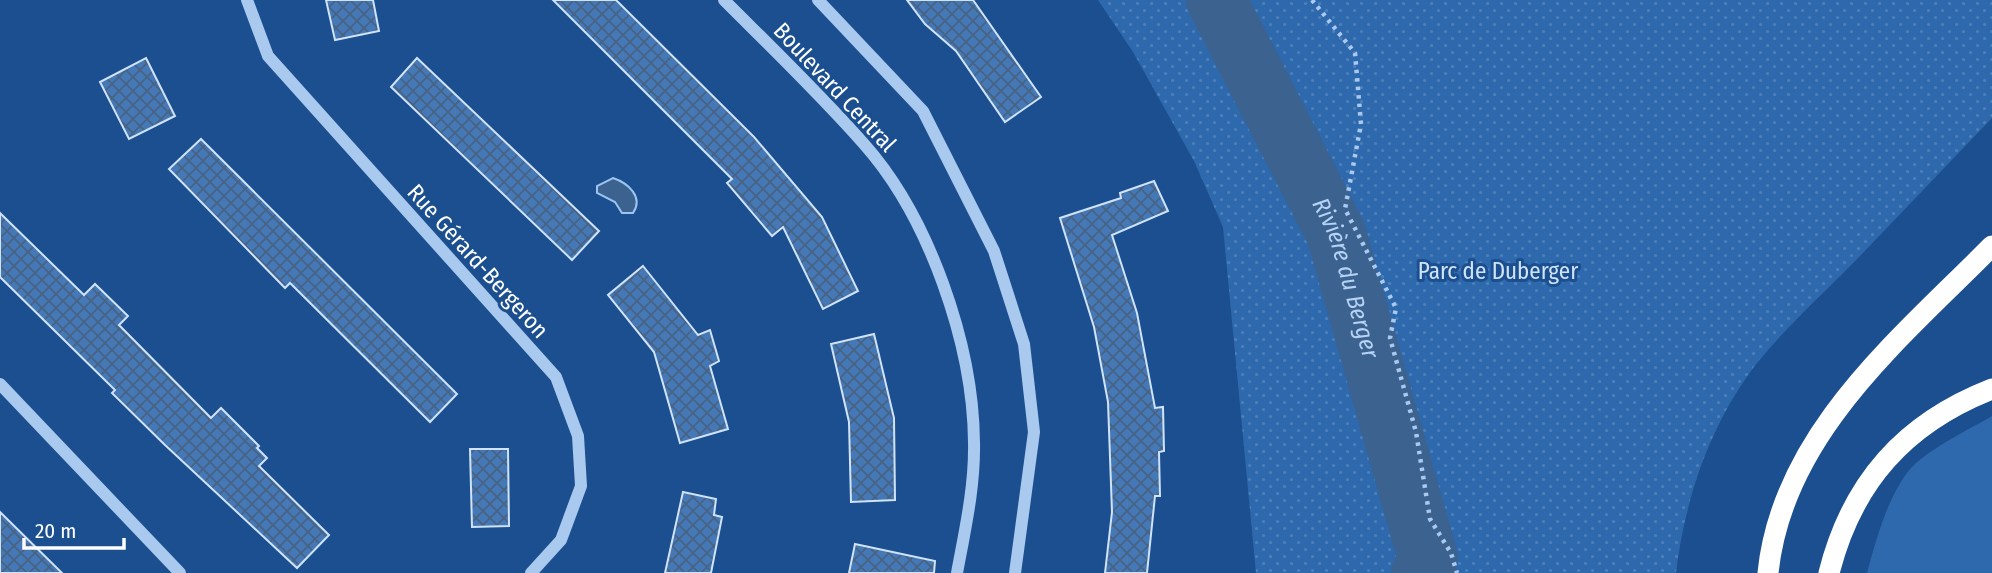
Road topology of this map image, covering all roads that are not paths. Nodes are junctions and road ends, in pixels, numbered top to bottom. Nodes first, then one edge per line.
1 (247, 0) edge
2 (724, 0) edge
3 (818, 0) edge
4 (1992, 246) edge
5 (0, 384) edge
6 (1992, 389) edge
7 (180, 573) edge
8 (531, 573) edge
9 (957, 573) edge
10 (1015, 573) edge
11 (1768, 573) edge
12 (1829, 573) edge

1 - 8 street, Rue Gérard-Bergeron
2 - 9 street, Boulevard Central
3 - 10 street, Boulevard Central
4 - 11 highway
5 - 7 street
6 - 12 highway

